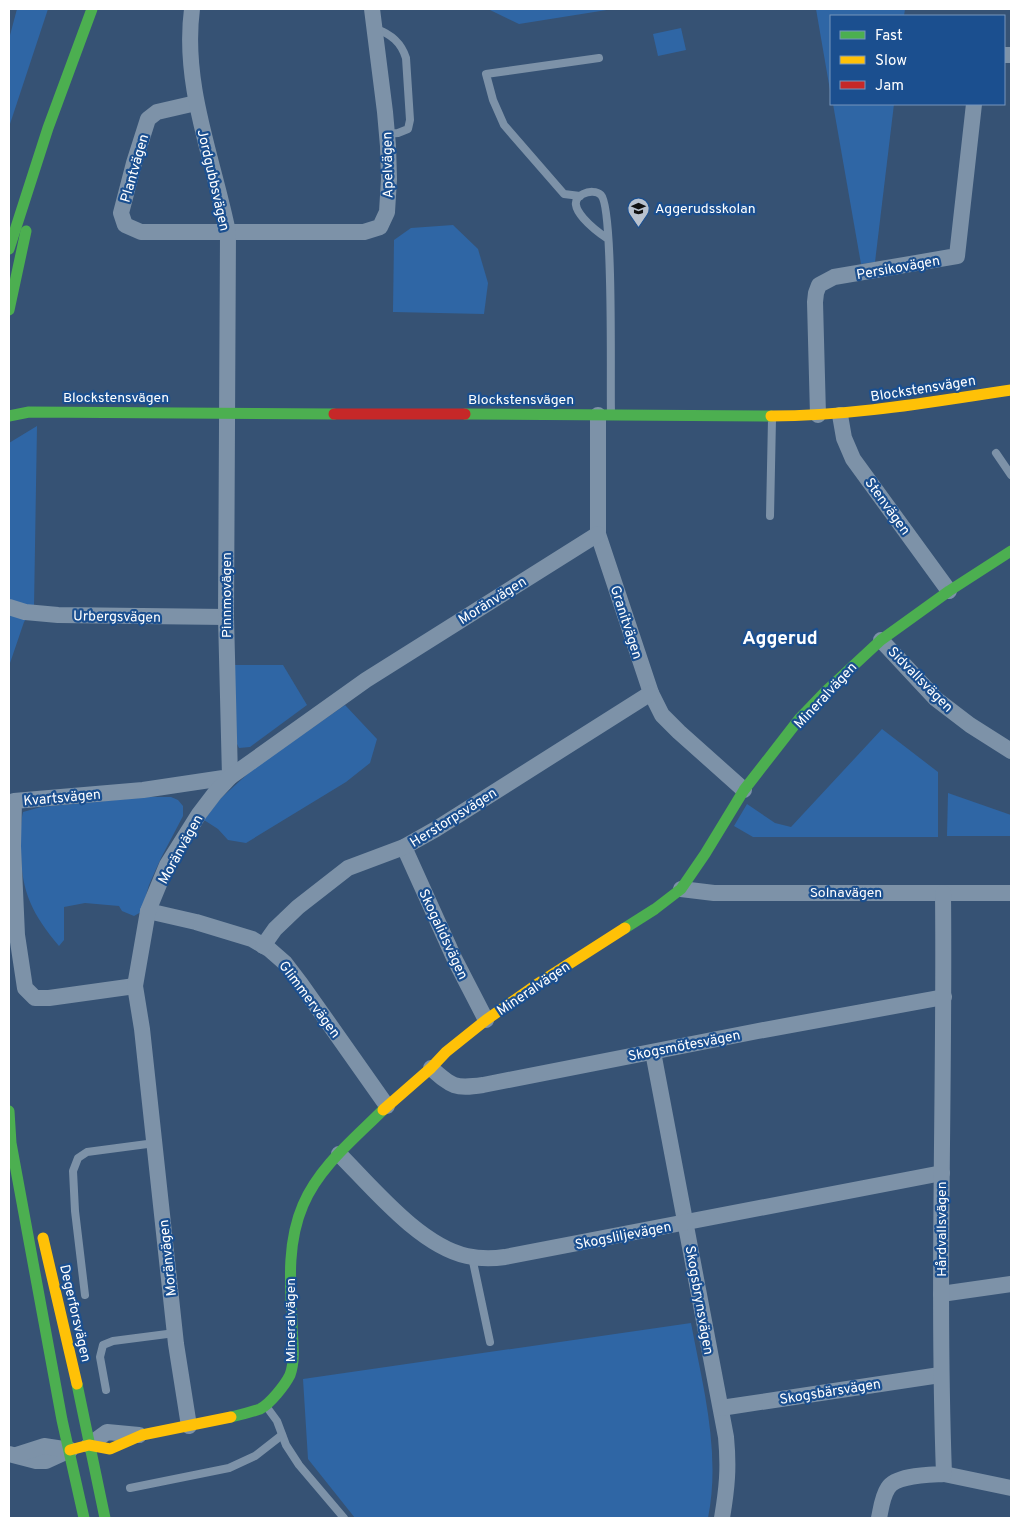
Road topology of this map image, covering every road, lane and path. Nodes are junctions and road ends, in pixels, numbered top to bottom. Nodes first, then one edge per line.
1 (92, 9) edge
2 (192, 9) edge
3 (372, 9) edge
4 (376, 28) junction
5 (599, 58) dead end
6 (196, 103) junction
7 (974, 105) edge
8 (49, 125) junction
9 (387, 134) junction
10 (580, 196) junction
11 (228, 232) junction
12 (608, 239) junction
13 (9, 250) edge
14 (9, 310) edge
15 (1011, 390) edge
16 (9, 404) edge
17 (28, 412) junction
18 (226, 413) junction
19 (840, 414) junction
20 (605, 415) junction
21 (818, 415) junction
22 (9, 416) edge
23 (772, 417) junction
24 (996, 453) dead end
25 (1011, 476) edge
26 (770, 516) dead end
27 (598, 534) junction
28 (1009, 557) edge
29 (949, 591) junction
30 (9, 607) edge
31 (226, 617) junction
32 (881, 640) junction
33 (651, 693) junction
34 (1011, 751) edge
35 (230, 777) junction
36 (744, 790) junction
37 (12, 801) edge
38 (404, 847) junction
39 (681, 889) junction
40 (943, 893) junction
41 (1011, 893) edge
42 (148, 911) junction
43 (263, 946) junction
44 (135, 986) junction
45 (944, 997) junction
46 (486, 1020) junction
47 (653, 1052) junction
48 (431, 1068) junction
49 (387, 1106) junction
50 (9, 1114) edge
51 (155, 1143) junction
52 (339, 1154) junction
53 (942, 1173) junction
54 (29, 1178) dead end
55 (686, 1223) junction
56 (40, 1224) dead end
57 (472, 1257) junction
58 (1011, 1284) edge
59 (941, 1294) junction
60 (85, 1295) dead end
61 (175, 1333) junction
62 (490, 1342) dead end
63 (940, 1374) junction
64 (106, 1390) dead end
65 (265, 1404) junction
66 (721, 1408) junction
67 (189, 1426) junction
68 (142, 1435) joint
69 (282, 1435) junction
70 (90, 1445) junction
71 (70, 1450) junction
72 (12, 1455) edge
73 (944, 1474) junction
74 (130, 1488) dead end
75 (1011, 1488) edge
76 (84, 1518) edge
77 (105, 1518) edge
78 (344, 1518) edge
79 (722, 1518) edge
80 (879, 1518) edge

1 - 8 street
2 - 6 street, Jordgubbsvägen
3 - 4 street, Apelvägen
4 - 9 street, Apelvägen
4 - 9 lane
5 - 10 lane
6 - 11 street, Jordgubbsvägen
6 - 11 street, Plantvägen
7 - 21 street, Persikovägen
8 - 13 street
8 - 14 street
9 - 11 street, Apelvägen
10 - 12 lane
10 - 12 lane
11 - 18 street, Jordgubbsvägen
12 - 20 lane
15 - 19 street, Blockstensvägen
16 - 17 street, Blockstensvägen
17 - 18 street, Blockstensvägen
17 - 22 street, Blockstensvägen
18 - 20 street, Blockstensvägen
18 - 31 street, Pinnmovägen
19 - 21 street, Blockstensvägen
19 - 29 street, Stenvägen
20 - 23 street, Blockstensvägen
20 - 27 street, Granitvägen
21 - 23 street, Blockstensvägen
23 - 26 lane
24 - 25 lane
27 - 33 street, Granitvägen
27 - 35 street, Moränvägen
28 - 29 street, Mineralvägen
29 - 32 street, Mineralvägen
30 - 31 street, Urbergsvägen
31 - 35 street, Pinnmovägen
32 - 34 street, Sidvallsvägen
32 - 36 street, Mineralvägen
33 - 36 street, Granitvägen
33 - 38 street, Herstorpsvägen
35 - 37 street, Kvartsvägen
35 - 42 street, Moränvägen
36 - 39 street, Mineralvägen
37 - 44 street, Kvartsvägen
38 - 43 street, Herstorpsvägen
38 - 46 street, Skogalidsvägen
39 - 40 street, Solnavägen
39 - 46 street, Mineralvägen
40 - 41 street, Solnavägen
40 - 45 street, Hårdvallsvägen
42 - 43 street, Glimmervägen
42 - 44 street, Moränvägen
43 - 49 street, Glimmervägen
44 - 51 street, Moränvägen
45 - 47 street, Skogsmötesvägen
45 - 53 street, Hårdvallsvägen
46 - 48 street, Mineralvägen
47 - 48 street, Skogsmötesvägen
47 - 55 street, Skogsbrynsvägen
48 - 49 street, Mineralvägen
49 - 52 street, Mineralvägen
50 - 54 street
50 - 71 street
51 - 60 lane
51 - 61 street, Moränvägen
52 - 57 street, Skogsliljevägen
52 - 65 street, Mineralvägen
53 - 55 street, Skogsliljevägen
53 - 59 street, Hårdvallsvägen
55 - 57 street, Skogsliljevägen
55 - 66 street, Skogsbrynsvägen
56 - 70 street, Degerforsvägen
57 - 62 lane
58 - 59 street
59 - 63 street, Hårdvallsvägen
61 - 64 lane
61 - 67 street, Moränvägen
63 - 66 street, Skogsbärsvägen
63 - 73 street, Hårdvallsvägen
65 - 67 street, Mineralvägen
65 - 69 lane
66 - 79 street, Skogsbrynsvägen
67 - 68 street, Mineralvägen
68 - 70 street, Mineralvägen
69 - 74 lane
69 - 78 lane
70 - 71 street
70 - 77 street, Degerforsvägen
71 - 72 street
71 - 76 street
73 - 75 street
73 - 80 street

